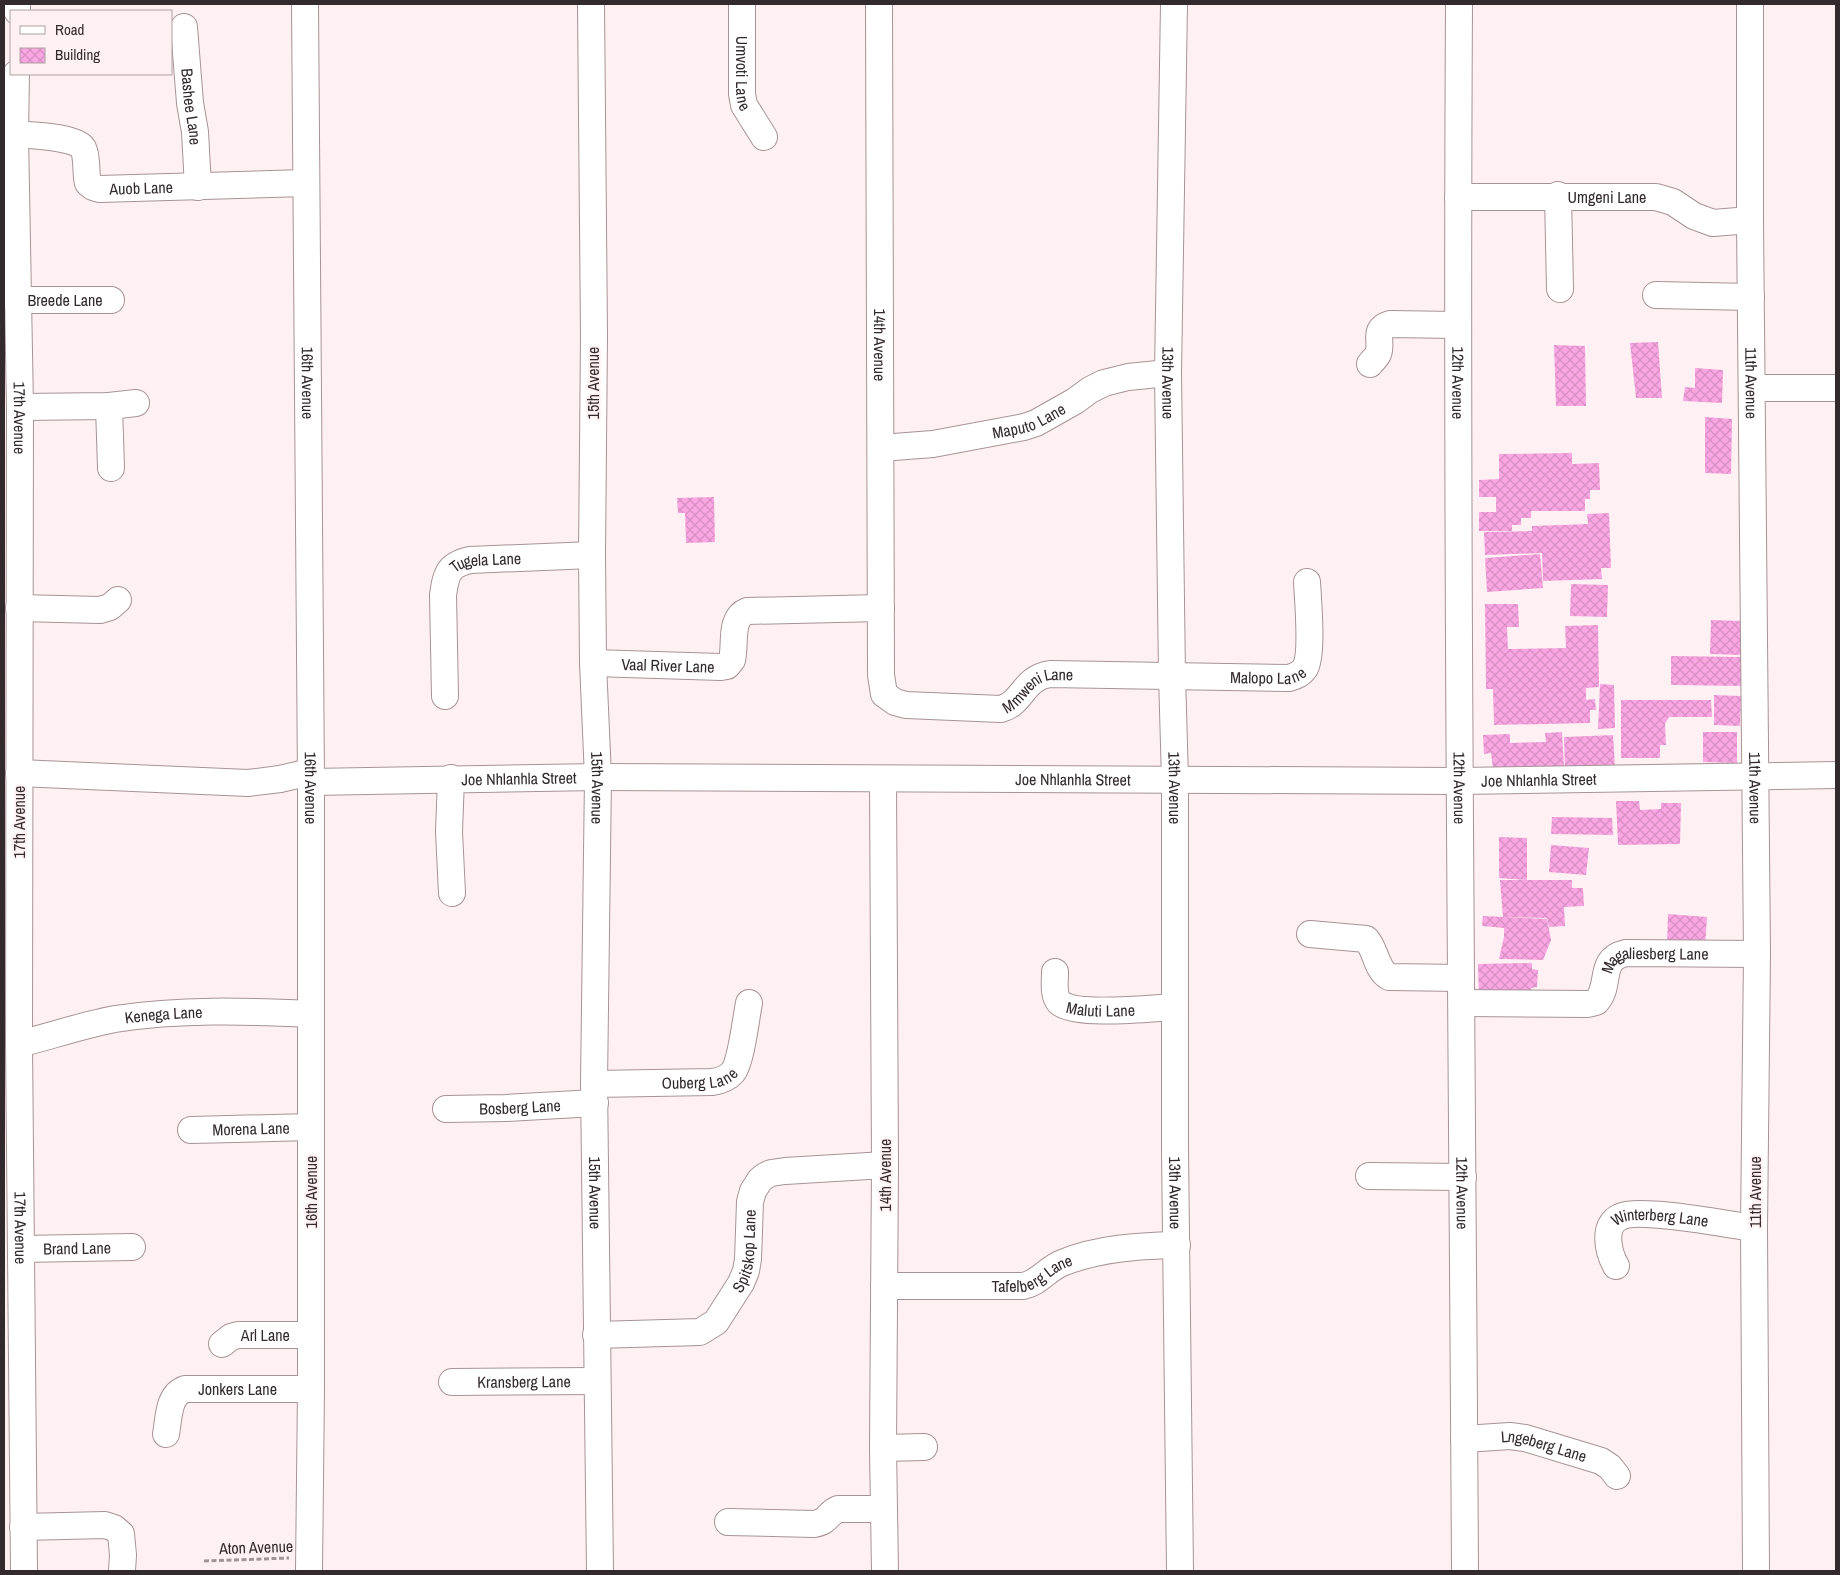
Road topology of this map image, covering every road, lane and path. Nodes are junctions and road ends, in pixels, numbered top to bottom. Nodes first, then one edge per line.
1 (304, 4) edge
2 (591, 4) edge
3 (742, 4) edge
4 (879, 4) edge
5 (1174, 4) edge
6 (1459, 4) edge
7 (1750, 4) edge
8 (184, 27) dead end
9 (16, 75) edge
10 (10, 134) edge
11 (764, 137) dead end
12 (305, 183) junction
13 (198, 187) junction
14 (1558, 195) junction
15 (1458, 196) junction
16 (1750, 220) junction
17 (10, 233) edge
18 (1560, 289) dead end
19 (1656, 295) dead end
20 (1751, 297) junction
21 (18, 300) junction
22 (111, 300) dead end
23 (1457, 325) junction
24 (1370, 364) dead end
25 (1168, 373) junction
26 (1752, 388) junction
27 (1836, 388) edge
28 (14, 391) edge
29 (136, 403) dead end
30 (110, 406) junction
31 (880, 448) junction
32 (111, 468) dead end
33 (592, 555) junction
34 (1307, 582) dead end
35 (118, 600) dead end
36 (19, 608) junction
37 (881, 608) junction
38 (593, 663) junction
39 (11, 665) edge
40 (1172, 676) junction
41 (882, 688) joint
42 (445, 696) dead end
43 (19, 773) junction
44 (1836, 775) edge
45 (310, 777) junction
46 (598, 777) junction
47 (1755, 777) junction
48 (452, 778) junction
49 (883, 779) junction
50 (1175, 779) junction
51 (1459, 781) junction
52 (11, 829) edge
53 (452, 893) dead end
54 (1310, 934) dead end
55 (1757, 954) junction
56 (1055, 972) dead end
57 (1461, 990) junction
58 (749, 1003) dead end
59 (1175, 1007) junction
60 (310, 1014) junction
61 (19, 1044) junction
62 (594, 1094) junction
63 (446, 1109) dead end
64 (311, 1128) junction
65 (191, 1130) dead end
66 (885, 1165) junction
67 (1369, 1176) dead end
68 (1463, 1177) junction
69 (1754, 1228) junction
70 (1177, 1246) junction
71 (132, 1248) dead end
72 (21, 1249) junction
73 (1616, 1266) dead end
74 (884, 1286) junction
75 (311, 1335) junction
76 (596, 1335) junction
77 (222, 1344) dead end
78 (597, 1380) junction
79 (452, 1382) dead end
80 (311, 1389) junction
81 (166, 1434) dead end
82 (1464, 1439) junction
83 (924, 1446) dead end
84 (883, 1448) junction
85 (1617, 1476) dead end
86 (884, 1509) junction
87 (728, 1522) dead end
88 (23, 1527) junction
89 (204, 1561) dead end
90 (309, 1564) edge
91 (24, 1571) edge
92 (122, 1571) edge
93 (600, 1571) edge
94 (885, 1571) edge
95 (1180, 1571) edge
96 (1465, 1571) edge
97 (1756, 1571) edge

1 - 12 street, 16th Avenue
2 - 33 street, 15th Avenue
3 - 11 street, Umvoti Lane
4 - 31 street, 14th Avenue
5 - 25 street, 13th Avenue
6 - 15 street, 12th Avenue
7 - 16 street, 11th Avenue
8 - 13 street, Bashee Lane
9 - 10 street, 17th Avenue
10 - 13 street, Auob Lane
10 - 17 street, 17th Avenue
12 - 13 street, Auob Lane
12 - 45 street, 16th Avenue
14 - 15 street, Umgeni Lane
14 - 16 street, Umgeni Lane
14 - 18 street
15 - 23 street, 12th Avenue
16 - 20 street, 11th Avenue
17 - 21 street, 17th Avenue
19 - 20 street
20 - 26 street, 11th Avenue
21 - 22 street, Breede Lane
21 - 28 street, 17th Avenue
23 - 24 street
23 - 51 street, 12th Avenue
25 - 31 street, Maputo Lane
25 - 40 street, 13th Avenue
26 - 27 street
26 - 47 street, 11th Avenue
28 - 30 street
28 - 36 street, 17th Avenue
29 - 30 street
30 - 32 street
31 - 37 street, 14th Avenue
33 - 38 street, 15th Avenue
33 - 42 street, Tugela Lane
34 - 40 street, Malopo Lane
35 - 36 street
36 - 39 street, 17th Avenue
37 - 38 street, Vaal River Lane
37 - 41 street, 14th Avenue
38 - 46 street, 15th Avenue
39 - 43 street, 17th Avenue
40 - 41 street, Mmweni Lane
40 - 50 street, 13th Avenue
43 - 45 street, Joe Nhlanhla Street
43 - 52 street, 17th Avenue
44 - 47 street, Joe Nhlanhla Street
45 - 48 street, Joe Nhlanhla Street
45 - 60 street, 16th Avenue
46 - 48 street, Joe Nhlanhla Street
46 - 49 street, Joe Nhlanhla Street
46 - 62 street, 15th Avenue
47 - 51 street, Joe Nhlanhla Street
47 - 55 street, 11th Avenue
48 - 53 street
49 - 50 street, Joe Nhlanhla Street
49 - 66 street, 14th Avenue
50 - 51 street, Joe Nhlanhla Street
50 - 59 street, 13th Avenue
51 - 57 street, 12th Avenue
52 - 61 street, 17th Avenue
54 - 57 street, Magaliesberg Lane
55 - 57 street, Magaliesberg Lane
55 - 69 street, 11th Avenue
56 - 59 street, Maluti Lane
57 - 68 street, 12th Avenue
58 - 62 street, Ouberg Lane
59 - 70 street, 13th Avenue
60 - 61 street, Kenega Lane
60 - 64 street, 16th Avenue
61 - 72 street, 17th Avenue
62 - 63 street, Bosberg Lane
62 - 76 street, 15th Avenue
64 - 65 street, Morena Lane
64 - 75 street, 16th Avenue
66 - 74 street, 14th Avenue
66 - 76 street, Spitskop Lane
67 - 68 street
68 - 82 street, 12th Avenue
69 - 73 street, Winterberg Lane
69 - 97 street, 11th Avenue
70 - 74 street, Tafelberg Lane
70 - 95 street, 13th Avenue
71 - 72 street, Brand Lane
72 - 88 street, 17th Avenue
74 - 84 street, 14th Avenue
75 - 77 street, Arl Lane
75 - 80 street, 16th Avenue
76 - 78 street, 15th Avenue
78 - 79 street, Kransberg Lane
78 - 93 street, 15th Avenue
80 - 81 street, Jonkers Lane
80 - 90 street, 16th Avenue
82 - 85 street, Lngeberg Lane
82 - 96 street, 12th Avenue
83 - 84 street
84 - 86 street, 14th Avenue
86 - 87 street
86 - 94 street, 14th Avenue
88 - 91 street, 17th Avenue
88 - 92 street
89 - 90 path, Aton Avenue

